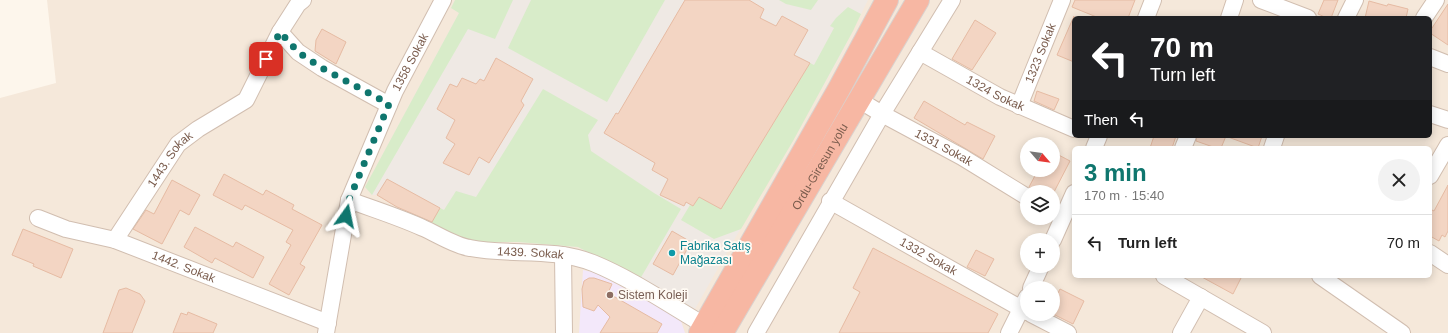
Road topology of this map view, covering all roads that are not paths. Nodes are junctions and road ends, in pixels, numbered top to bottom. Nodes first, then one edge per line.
1 (443, 0) edge
2 (887, 0) edge
3 (918, 0) edge
4 (952, 0) edge
5 (1062, 0) edge
6 (1153, 0) edge
7 (1236, 0) edge
8 (1261, 0) edge
9 (1355, 0) edge
10 (1436, 0) edge
11 (298, 1) edge
12 (1286, 4) edge
13 (1147, 16) edge
14 (1230, 16) edge
15 (1305, 16) edge
16 (1347, 16) edge
17 (1425, 16) edge
18 (280, 32) junction
19 (920, 52) junction
20 (1432, 58) edge
21 (1448, 64) edge
22 (859, 100) junction
23 (389, 104) junction
24 (1019, 106) junction
25 (882, 114) junction
26 (1432, 115) edge
27 (1448, 120) edge
28 (1072, 129) edge
29 (1448, 145) edge
30 (1432, 173) edge
31 (1020, 194) edge
32 (1072, 199) edge
33 (349, 200) junction
34 (830, 202) junction
35 (38, 218) dead end
36 (1063, 220) edge
37 (1056, 233) edge
38 (115, 240) junction
39 (1432, 254) edge
40 (563, 255) junction
41 (1448, 265) edge
42 (1172, 278) edge
43 (1323, 278) edge
44 (1201, 297) junction
45 (1020, 304) edge
46 (1020, 318) edge
47 (1048, 321) edge
48 (327, 328) edge
49 (708, 330) edge
50 (564, 333) edge
51 (756, 333) edge
52 (1009, 333) edge
53 (1068, 333) edge
54 (1181, 333) edge
55 (1263, 333) edge
56 (1402, 333) edge

1 - 23 street, 1358 Sokak
2 - 49 highway, Ordu-Giresun yolu
3 - 22 highway, Ordu-Giresun yolu
4 - 19 street
5 - 24 street, 1323 Sokak
6 - 13 street
7 - 14 street
8 - 12 street
9 - 16 street
10 - 17 street
11 - 18 street
12 - 15 street
18 - 23 street
18 - 38 street, 1443. Sokak
19 - 24 street, 1324 Sokak
19 - 25 street
20 - 21 street
22 - 25 street, 1331 Sokak
22 - 49 highway, Ordu-Giresun yolu
23 - 33 street, 1358 Sokak
24 - 28 street, 1324 Sokak
25 - 31 street, 1331 Sokak
25 - 34 street
26 - 27 street
29 - 30 street
32 - 36 street
33 - 40 street, 1439. Sokak
33 - 48 street, 1358 Sokak
34 - 45 street, 1332 Sokak
34 - 51 street
35 - 38 street, 1442. Sokak
36 - 37 street
38 - 48 street, 1442. Sokak
39 - 41 street
40 - 49 street, 1439. Sokak
40 - 50 street
42 - 44 street
43 - 56 street
44 - 54 street
44 - 55 street
46 - 52 street
47 - 53 street, 1332 Sokak

